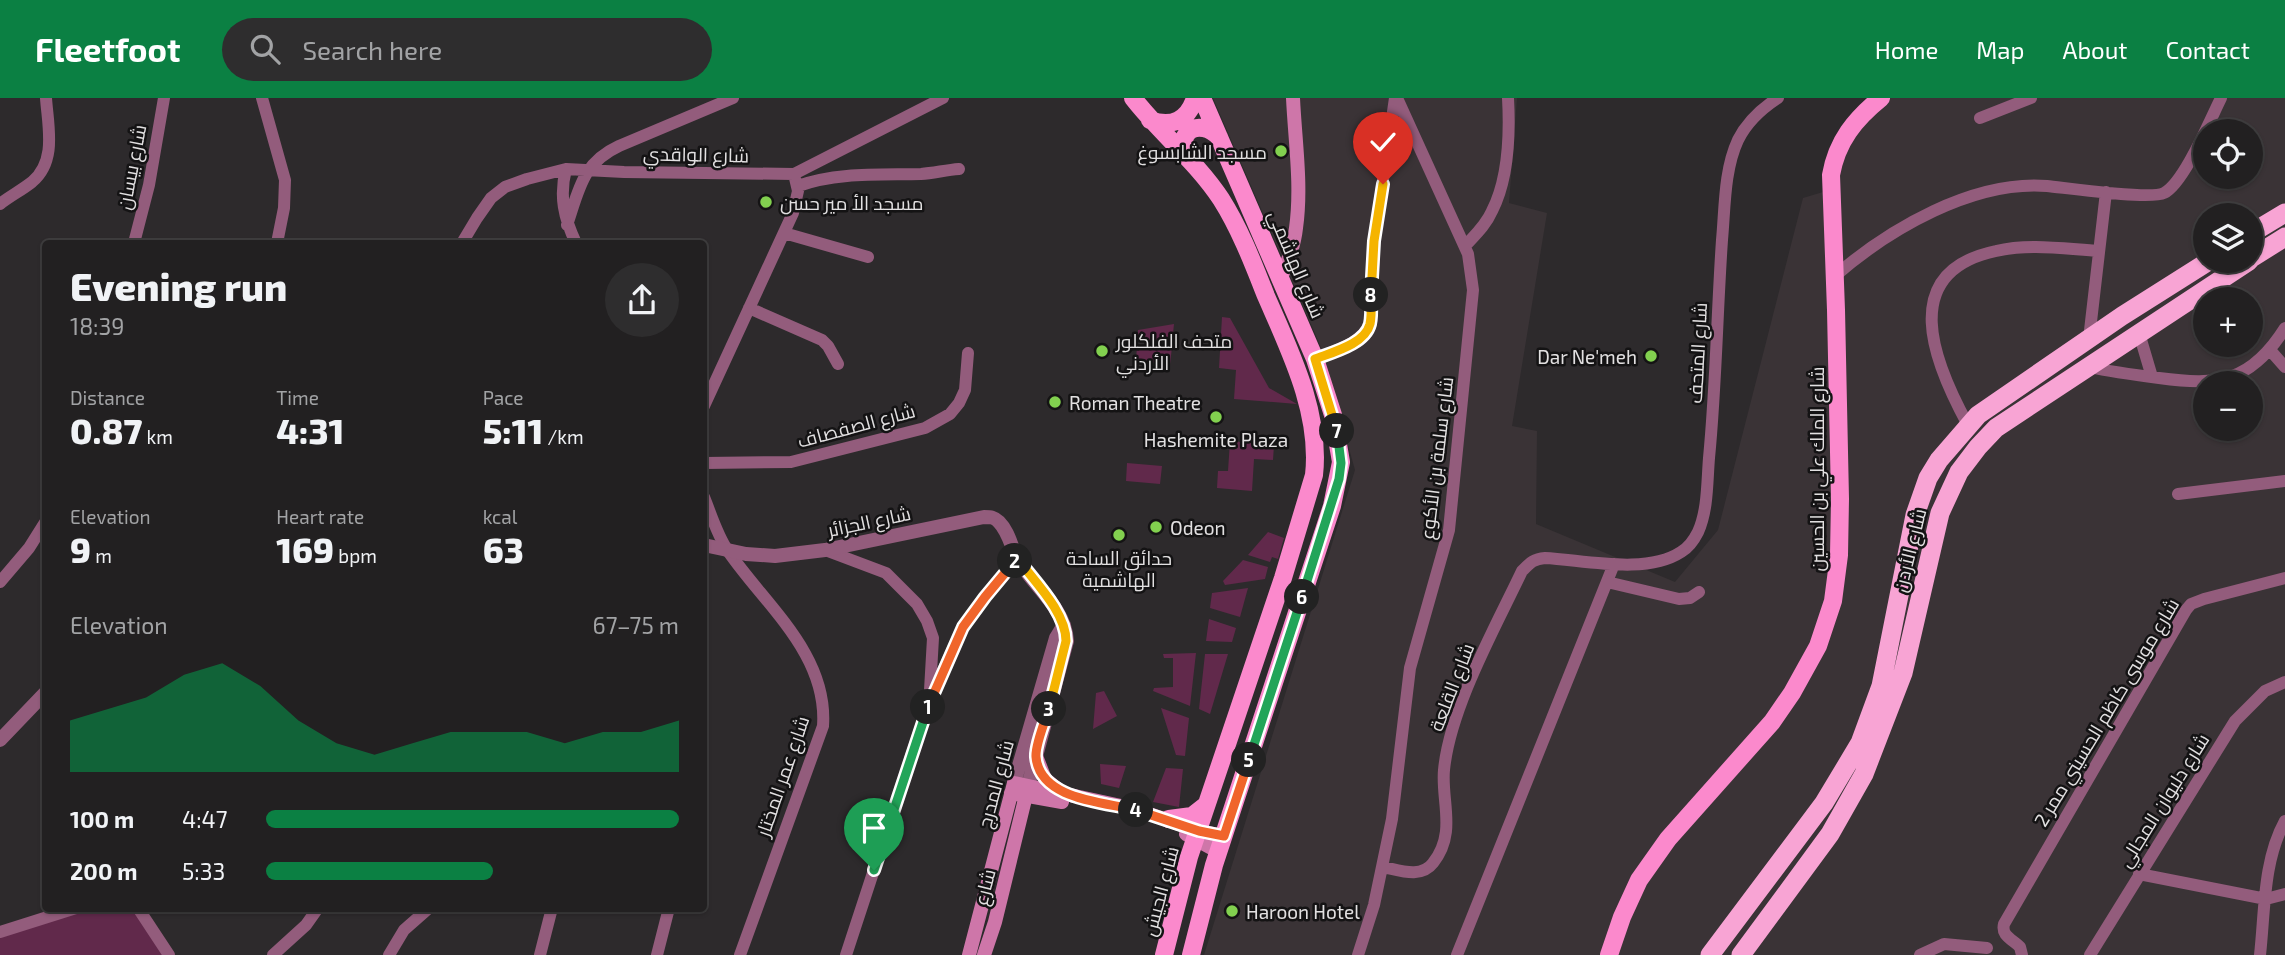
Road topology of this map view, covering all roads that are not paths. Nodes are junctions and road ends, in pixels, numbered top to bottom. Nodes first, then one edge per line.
1 (46, 98) edge
2 (164, 98) edge
3 (262, 98) edge
4 (733, 98) edge
5 (943, 98) edge
6 (1133, 98) edge
7 (1195, 98) edge
8 (1202, 98) edge
9 (1293, 98) edge
10 (1396, 98) edge
11 (1508, 98) edge
12 (1778, 98) edge
13 (1881, 98) edge
14 (2031, 98) edge
15 (2221, 98) edge
16 (1980, 118) dead end
17 (1150, 120) junction
18 (1219, 137) junction
19 (619, 146) junction
20 (1187, 156) junction
21 (566, 169) junction
22 (588, 169) junction
23 (959, 169) dead end
24 (624, 172) junction
25 (796, 180) junction
26 (2106, 192) junction
27 (2285, 203) edge
28 (0, 204) edge
29 (2285, 212) edge
30 (2263, 224) edge
31 (567, 225) junction
32 (2263, 226) edge
33 (784, 233) junction
34 (2285, 237) edge
35 (135, 240) edge
36 (278, 240) edge
37 (464, 240) edge
38 (574, 240) edge
39 (1465, 246) junction
40 (2099, 251) junction
41 (2263, 251) edge
42 (868, 257) dead end
43 (2193, 272) edge
44 (2230, 273) edge
45 (1835, 276) junction
46 (1280, 280) junction
47 (749, 308) junction
48 (2285, 328) edge
49 (2139, 333) junction
50 (2089, 340) junction
51 (2270, 350) junction
52 (968, 353) dead end
53 (1315, 359) junction
54 (838, 364) dead end
55 (2089, 367) junction
56 (2285, 367) edge
57 (2152, 377) junction
58 (707, 399) edge
59 (1968, 425) junction
60 (707, 463) edge
61 (2285, 481) edge
62 (2178, 494) dead end
63 (707, 503) edge
64 (42, 527) edge
65 (707, 546) edge
66 (726, 549) junction
67 (825, 550) junction
68 (1017, 558) junction
69 (1614, 564) junction
70 (2285, 578) edge
71 (0, 582) edge
72 (1607, 582) junction
73 (1699, 592) dead end
74 (1064, 625) junction
75 (2285, 682) edge
76 (42, 696) edge
77 (930, 699) junction
78 (0, 740) edge
79 (1036, 756) junction
80 (1020, 789) junction
81 (1064, 793) junction
82 (1206, 805) junction
83 (1169, 819) junction
84 (2285, 821) edge
85 (1197, 835) junction
86 (1221, 844) junction
87 (1383, 866) junction
88 (2139, 874) junction
89 (2285, 894) edge
90 (2266, 899) junction
91 (63, 912) edge
92 (141, 912) edge
93 (315, 912) edge
94 (424, 912) edge
95 (551, 912) edge
96 (668, 912) edge
97 (0, 932) edge
98 (1987, 947) dead end
99 (1715, 948) edge
100 (1944, 950) edge
101 (169, 955) edge
102 (273, 955) edge
103 (388, 955) edge
104 (540, 955) edge
105 (657, 955) edge
106 (740, 955) edge
107 (846, 955) edge
108 (969, 955) edge
109 (984, 955) edge
110 (1164, 955) edge
111 (1191, 955) edge
112 (1357, 955) edge
113 (1457, 955) edge
114 (1609, 955) edge
115 (1693, 955) edge
116 (1741, 955) edge
117 (1920, 955) edge
118 (2022, 955) edge
119 (2090, 955) edge
120 (2260, 955) edge

1 - 28 street
2 - 35 street, شارع بيسان
3 - 36 street
4 - 19 street
5 - 25 street, شارع الواقدي
6 - 17 main road
7 - 17 main road
8 - 18 main road, شارع الهاشمي
9 - 46 main road
10 - 39 street, شارع سلمة بن الأكوع
10 - 53 street
11 - 39 street
12 - 69 street, شارع المتحف
13 - 45 main road, شارع الملك علي بن الحسين
14 - 16 street
15 - 26 street
17 - 20 main road
18 - 20 main road
18 - 46 main road, شارع الهاشمي
19 - 22 street
19 - 24 street
20 - 82 main road
21 - 22 street, شارع الواقدي
21 - 31 street
21 - 37 street, شارع الواقدي
22 - 24 street, شارع الواقدي
22 - 31 street
23 - 25 street
24 - 25 street, شارع الواقدي
25 - 33 street
26 - 40 street
26 - 45 street
27 - 30 highway
29 - 32 highway
31 - 38 street
33 - 42 street
33 - 47 street
34 - 41 highway, شارع الأردن
39 - 87 street, شارع سلمة بن الأكوع
40 - 50 street
40 - 59 street
43 - 50 highway, شارع الأردن
44 - 49 highway, شارع الأردن
45 - 114 main road, شارع الملك علي بن الحسين
46 - 53 main road, شارع الهاشمي
47 - 54 street
47 - 58 street
48 - 51 street
49 - 55 highway, شارع الأردن
49 - 57 street
50 - 59 highway, شارع الأردن
51 - 56 street
51 - 57 street
52 - 60 street, شارع الصفصاف
53 - 86 main road, شارع الهاشمي
55 - 57 street
55 - 116 highway, شارع الأردن
59 - 99 highway, شارع الأردن
61 - 62 street
63 - 66 street, شارع عمر المختار
64 - 71 street
65 - 66 street, شارع الجزائر
66 - 67 street, شارع الجزائر
66 - 106 street, شارع عمر المختار
67 - 68 street, شارع الجزائر
67 - 77 street
68 - 74 street
68 - 77 street
69 - 72 street
69 - 87 street, شارع القلعة
70 - 118 street, شارع موسى كاظم الحسيني ممر 2
72 - 73 street
72 - 113 street
74 - 79 street, شارع المدرج
74 - 80 street, شارع المدرج
75 - 88 street, شارع دليوان المجالي
76 - 78 street
77 - 107 street
79 - 80 street, شارع المدرج
79 - 81 main road
80 - 81 main road
80 - 85 main road
80 - 108 main road, شارع المدرج
80 - 109 main road, شارع
81 - 83 main road
82 - 83 main road
82 - 85 main road
83 - 85 main road
84 - 90 street
85 - 86 main road
85 - 110 main road, شارع الجيش
86 - 111 main road
87 - 112 street, شارع سلمة بن الأكوع
88 - 90 street
88 - 119 street, شارع دليوان المجالي
89 - 90 street
90 - 120 street
91 - 97 street
92 - 101 street
93 - 102 street
94 - 103 street
95 - 104 street
96 - 105 street
98 - 100 street
99 - 115 highway
100 - 117 street

